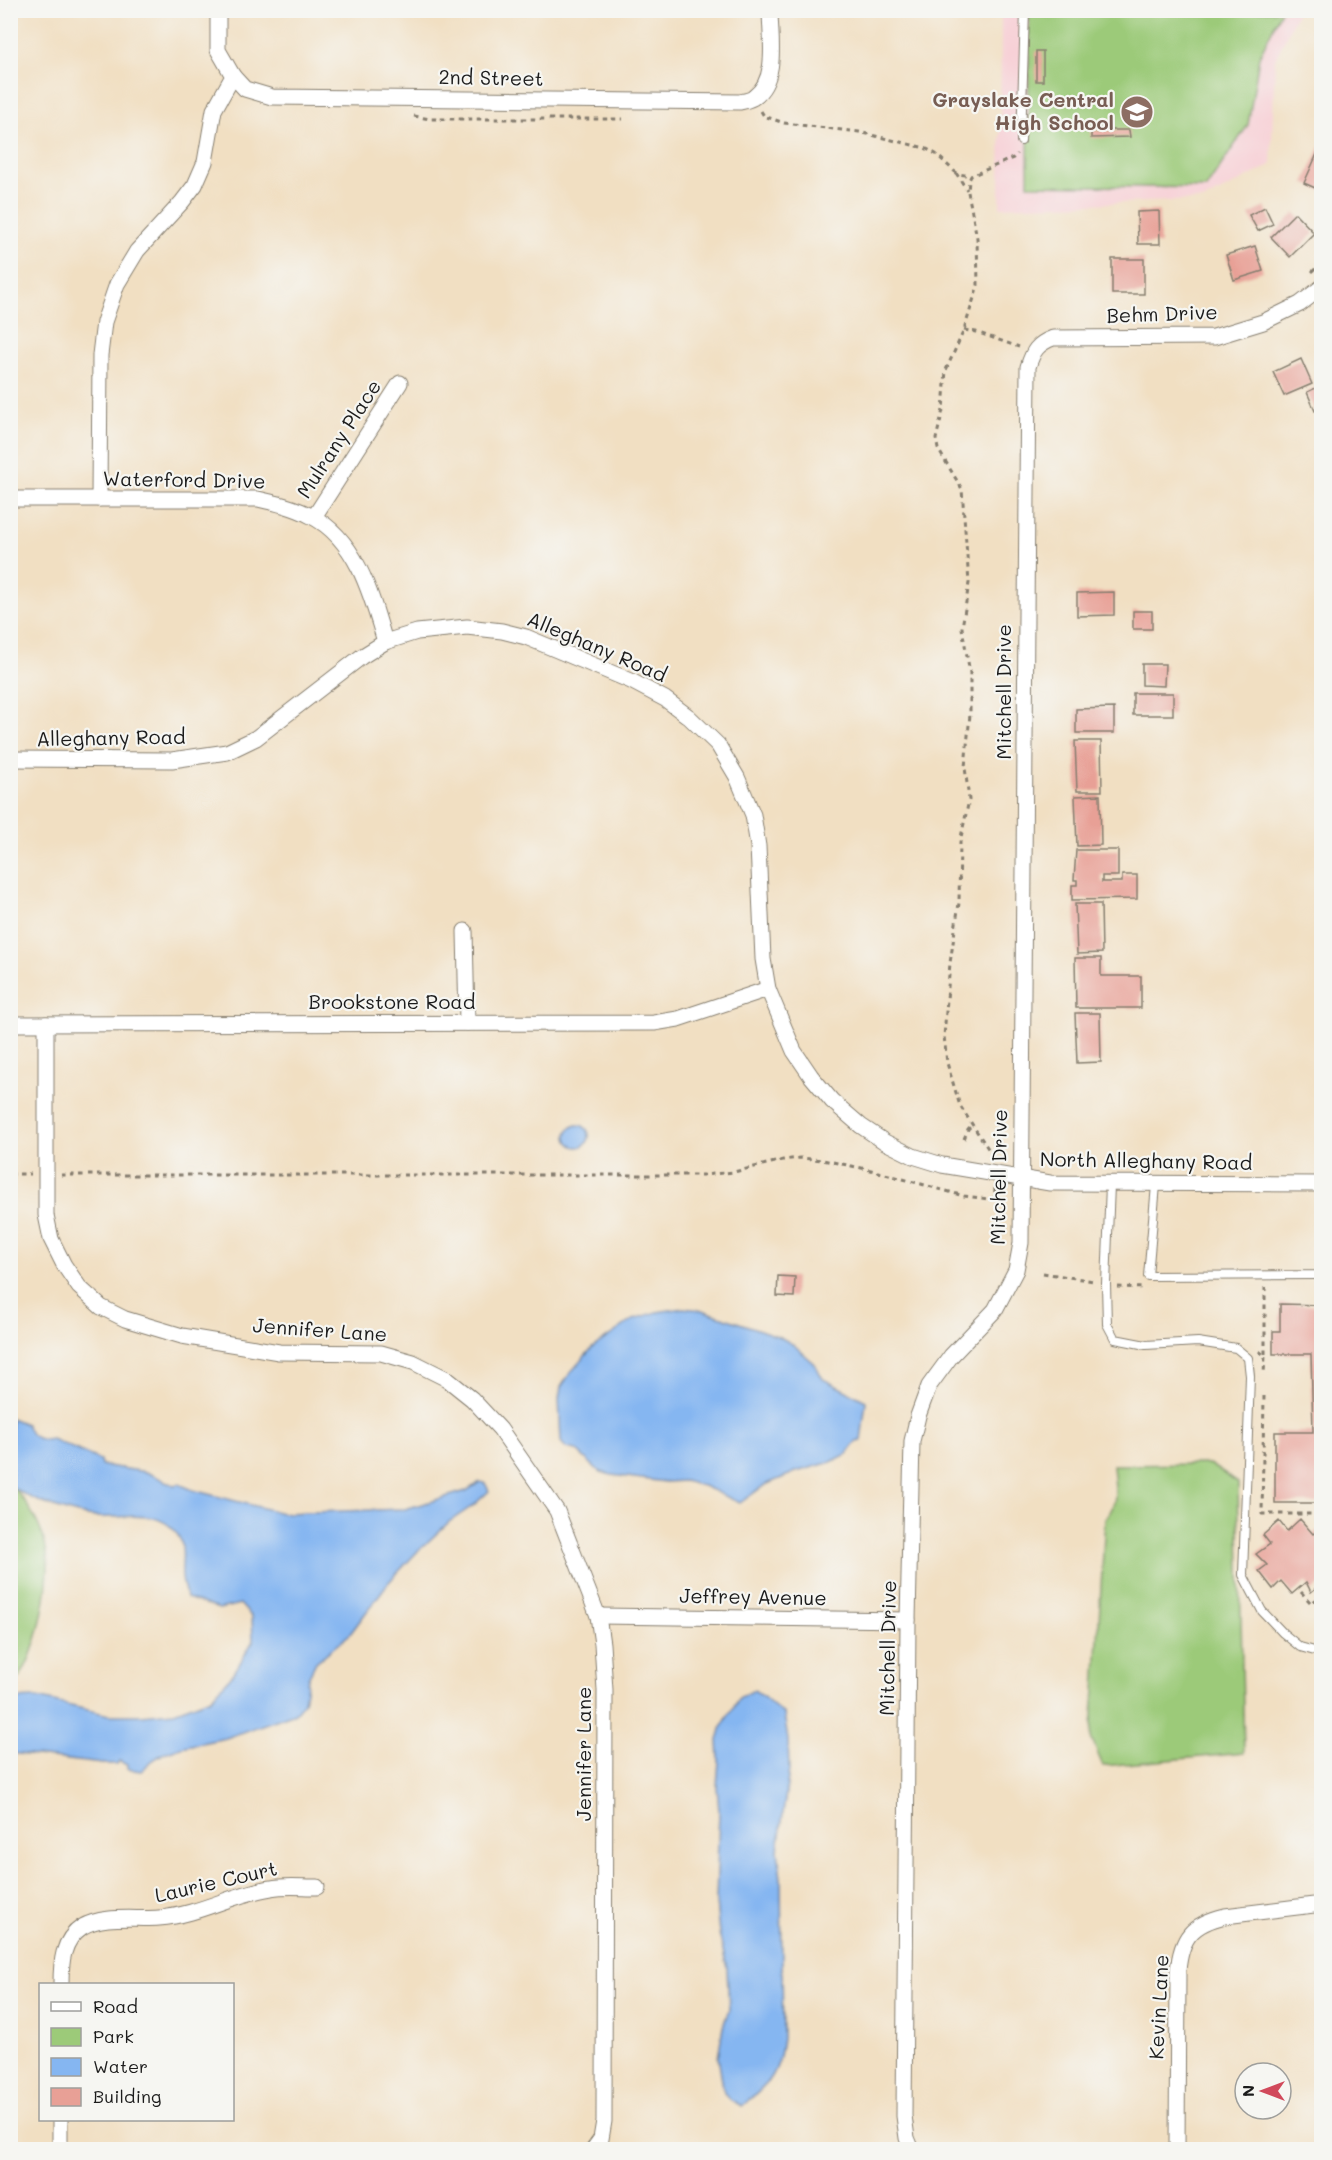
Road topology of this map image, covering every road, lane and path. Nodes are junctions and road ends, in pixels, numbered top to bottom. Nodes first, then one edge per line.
1 (218, 10) edge
2 (770, 10) edge
3 (1025, 10) edge
4 (233, 76) junction
5 (754, 97) junction
6 (1021, 141) joint
7 (954, 171) junction
8 (971, 176) junction
9 (968, 192) junction
10 (1322, 263) edge
11 (1307, 277) dead end
12 (1322, 287) edge
13 (964, 330) junction
14 (1024, 349) junction
15 (400, 383) dead end
16 (10, 499) edge
17 (99, 499) junction
18 (314, 517) junction
19 (386, 642) junction
20 (10, 759) edge
21 (465, 931) dead end
22 (768, 989) junction
23 (467, 1023) junction
24 (10, 1024) edge
25 (46, 1024) junction
26 (972, 1125) junction
27 (964, 1139) dead end
28 (10, 1174) edge
29 (46, 1175) junction
30 (996, 1176) junction
31 (1022, 1179) junction
32 (1322, 1184) edge
33 (1110, 1185) junction
34 (1156, 1185) junction
35 (994, 1202) junction
36 (1022, 1202) junction
37 (1322, 1272) edge
38 (1265, 1287) dead end
39 (1265, 1356) dead end
40 (1301, 1592) dead end
41 (1322, 1596) edge
42 (598, 1616) junction
43 (908, 1620) junction
44 (1322, 1653) edge
45 (317, 1887) dead end
46 (1322, 1904) edge
47 (61, 1983) edge
48 (60, 2121) edge
49 (60, 2150) edge
50 (593, 2150) edge
51 (912, 2150) edge
52 (1177, 2150) edge

1 - 4 street
2 - 5 street
3 - 6 lane
4 - 5 street, 2nd Street
4 - 17 street
5 - 7 path
6 - 8 path
7 - 8 path
7 - 9 path
8 - 9 path
9 - 13 path
10 - 11 path
12 - 14 street, Behm Drive
13 - 14 path
13 - 26 path
14 - 31 street, Mitchell Drive
15 - 18 street, Mulrany Place
16 - 17 street, Waterford Drive
17 - 18 street, Waterford Drive
18 - 19 street, Waterford Drive
19 - 20 street, Alleghany Road
19 - 22 street, Alleghany Road
21 - 23 street
22 - 23 street, Brookstone Road
22 - 30 street, North Alleghany Road
23 - 25 street, Brookstone Road
24 - 25 street, Brookstone Road
25 - 29 street, Jennifer Lane
26 - 27 path
26 - 30 path
28 - 29 path
29 - 35 path
29 - 42 street, Jennifer Lane
30 - 31 street, North Alleghany Road
30 - 35 path
31 - 33 street, North Alleghany Road
31 - 36 street, Mitchell Drive
32 - 34 street, North Alleghany Road
33 - 34 street, North Alleghany Road
33 - 44 lane
34 - 37 lane
35 - 36 path
36 - 43 street, Mitchell Drive
38 - 39 path
40 - 41 path
42 - 43 street, Jeffrey Avenue
42 - 50 street, Jennifer Lane
43 - 51 street, Mitchell Drive
45 - 47 street, Laurie Court
46 - 52 street, Kevin Lane
48 - 49 street

